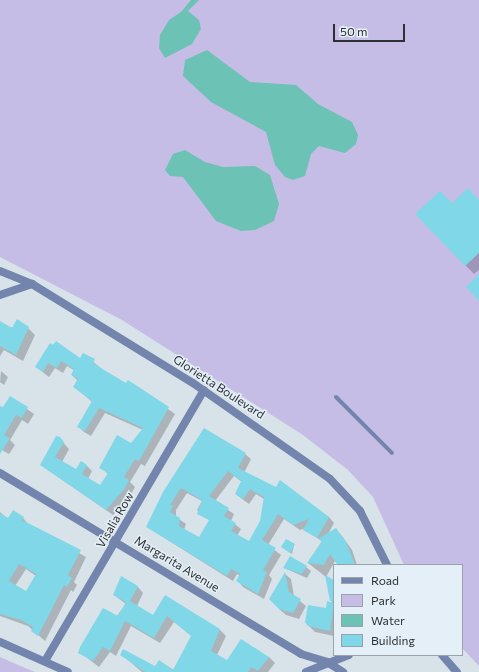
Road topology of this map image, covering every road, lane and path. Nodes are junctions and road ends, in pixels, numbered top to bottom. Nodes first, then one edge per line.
1 (0, 271) edge
2 (32, 284) junction
3 (0, 295) edge
4 (204, 390) junction
5 (336, 397) dead end
6 (392, 453) dead end
7 (0, 473) edge
8 (117, 541) junction
9 (386, 564) edge
10 (0, 642) edge
11 (346, 656) edge
12 (443, 656) edge
13 (45, 661) junction
14 (327, 662) junction
15 (68, 672) edge
16 (306, 672) edge
17 (343, 672) edge
18 (457, 672) edge

1 - 2 street, Glorietta Boulevard
2 - 3 street
2 - 4 street, Glorietta Boulevard
4 - 8 street, Visalia Row
4 - 9 street, Glorietta Boulevard
5 - 6 lane
7 - 8 street, Margarita Avenue
8 - 13 street, Visalia Row
8 - 14 street, Margarita Avenue
10 - 13 street
11 - 14 street
12 - 18 street
13 - 15 street
14 - 16 street
14 - 17 street, Margarita Avenue

